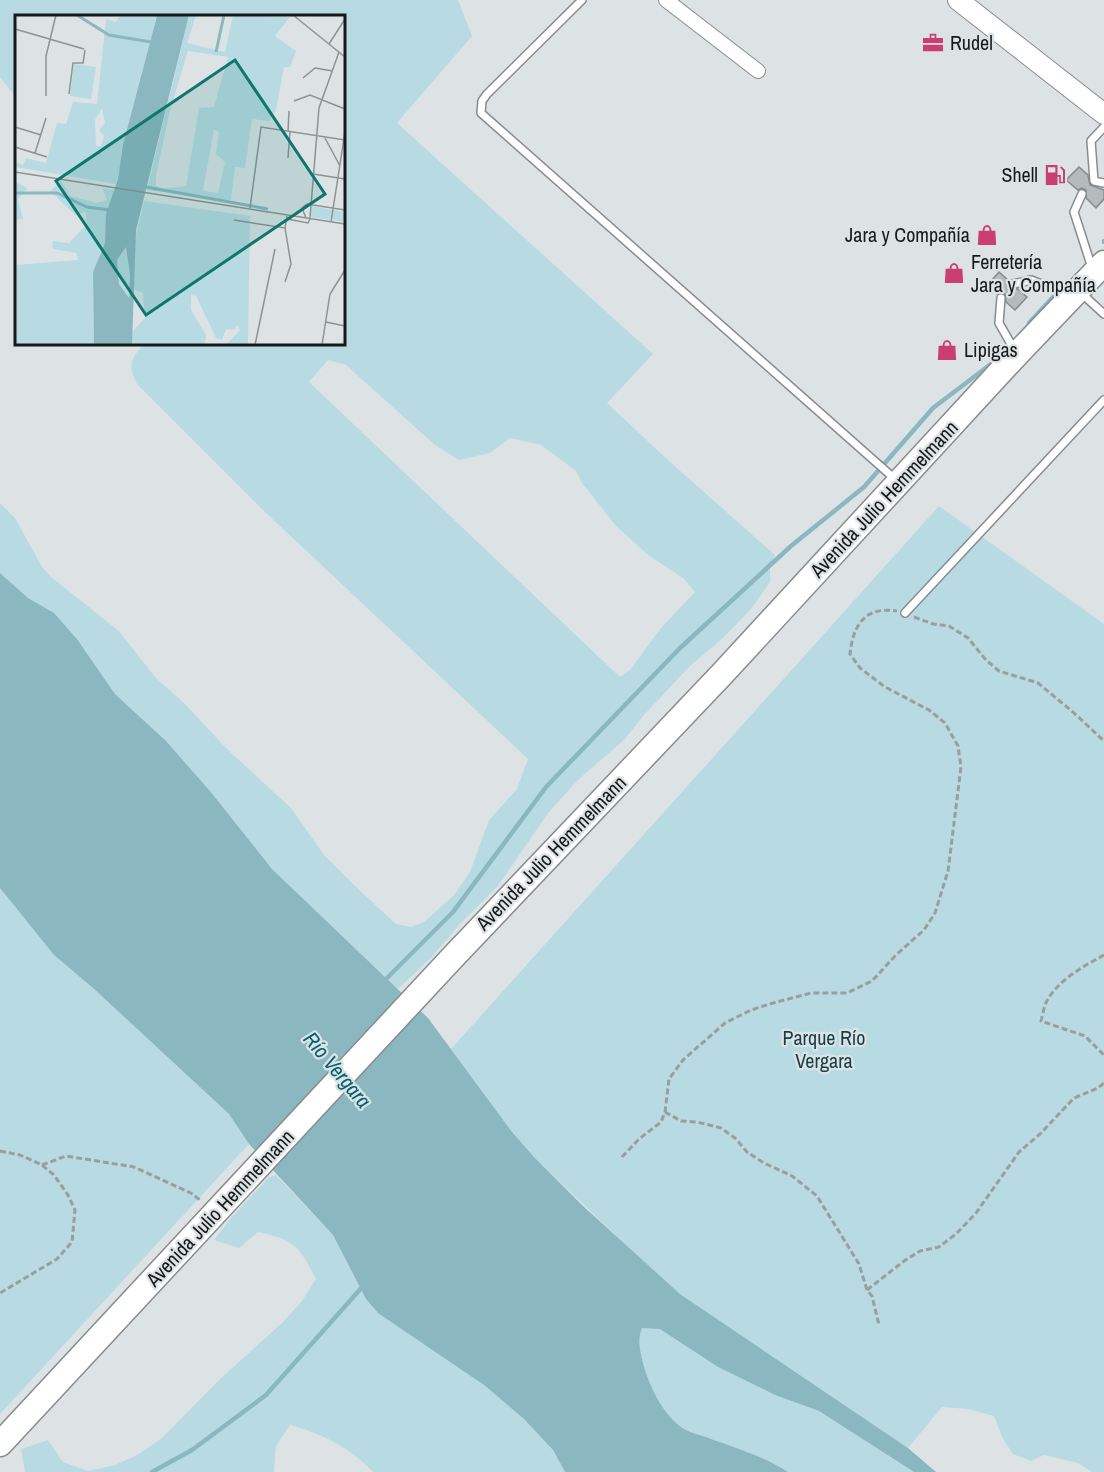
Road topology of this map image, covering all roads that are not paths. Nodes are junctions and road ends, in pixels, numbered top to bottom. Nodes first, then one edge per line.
1 (582, 0) edge
2 (666, 0) edge
3 (958, 0) edge
4 (758, 71) dead end
5 (1104, 114) edge
6 (1104, 127) edge
7 (1104, 183) edge
8 (1082, 194) dead end
9 (1087, 281) edge
10 (1013, 284) dead end
11 (1001, 298) dead end
12 (1103, 311) edge
13 (1017, 354) junction
14 (1104, 400) edge
15 (899, 483) junction
16 (905, 613) road end
17 (0, 1444) edge

1 - 15 lane
2 - 4 street
3 - 5 main road
6 - 7 lane
8 - 9 lane
9 - 10 lane
9 - 12 lane
9 - 13 highway, Avenida Julio Hemmelmann
11 - 13 lane
13 - 15 highway, Avenida Julio Hemmelmann
14 - 16 lane
15 - 17 highway, Avenida Julio Hemmelmann

